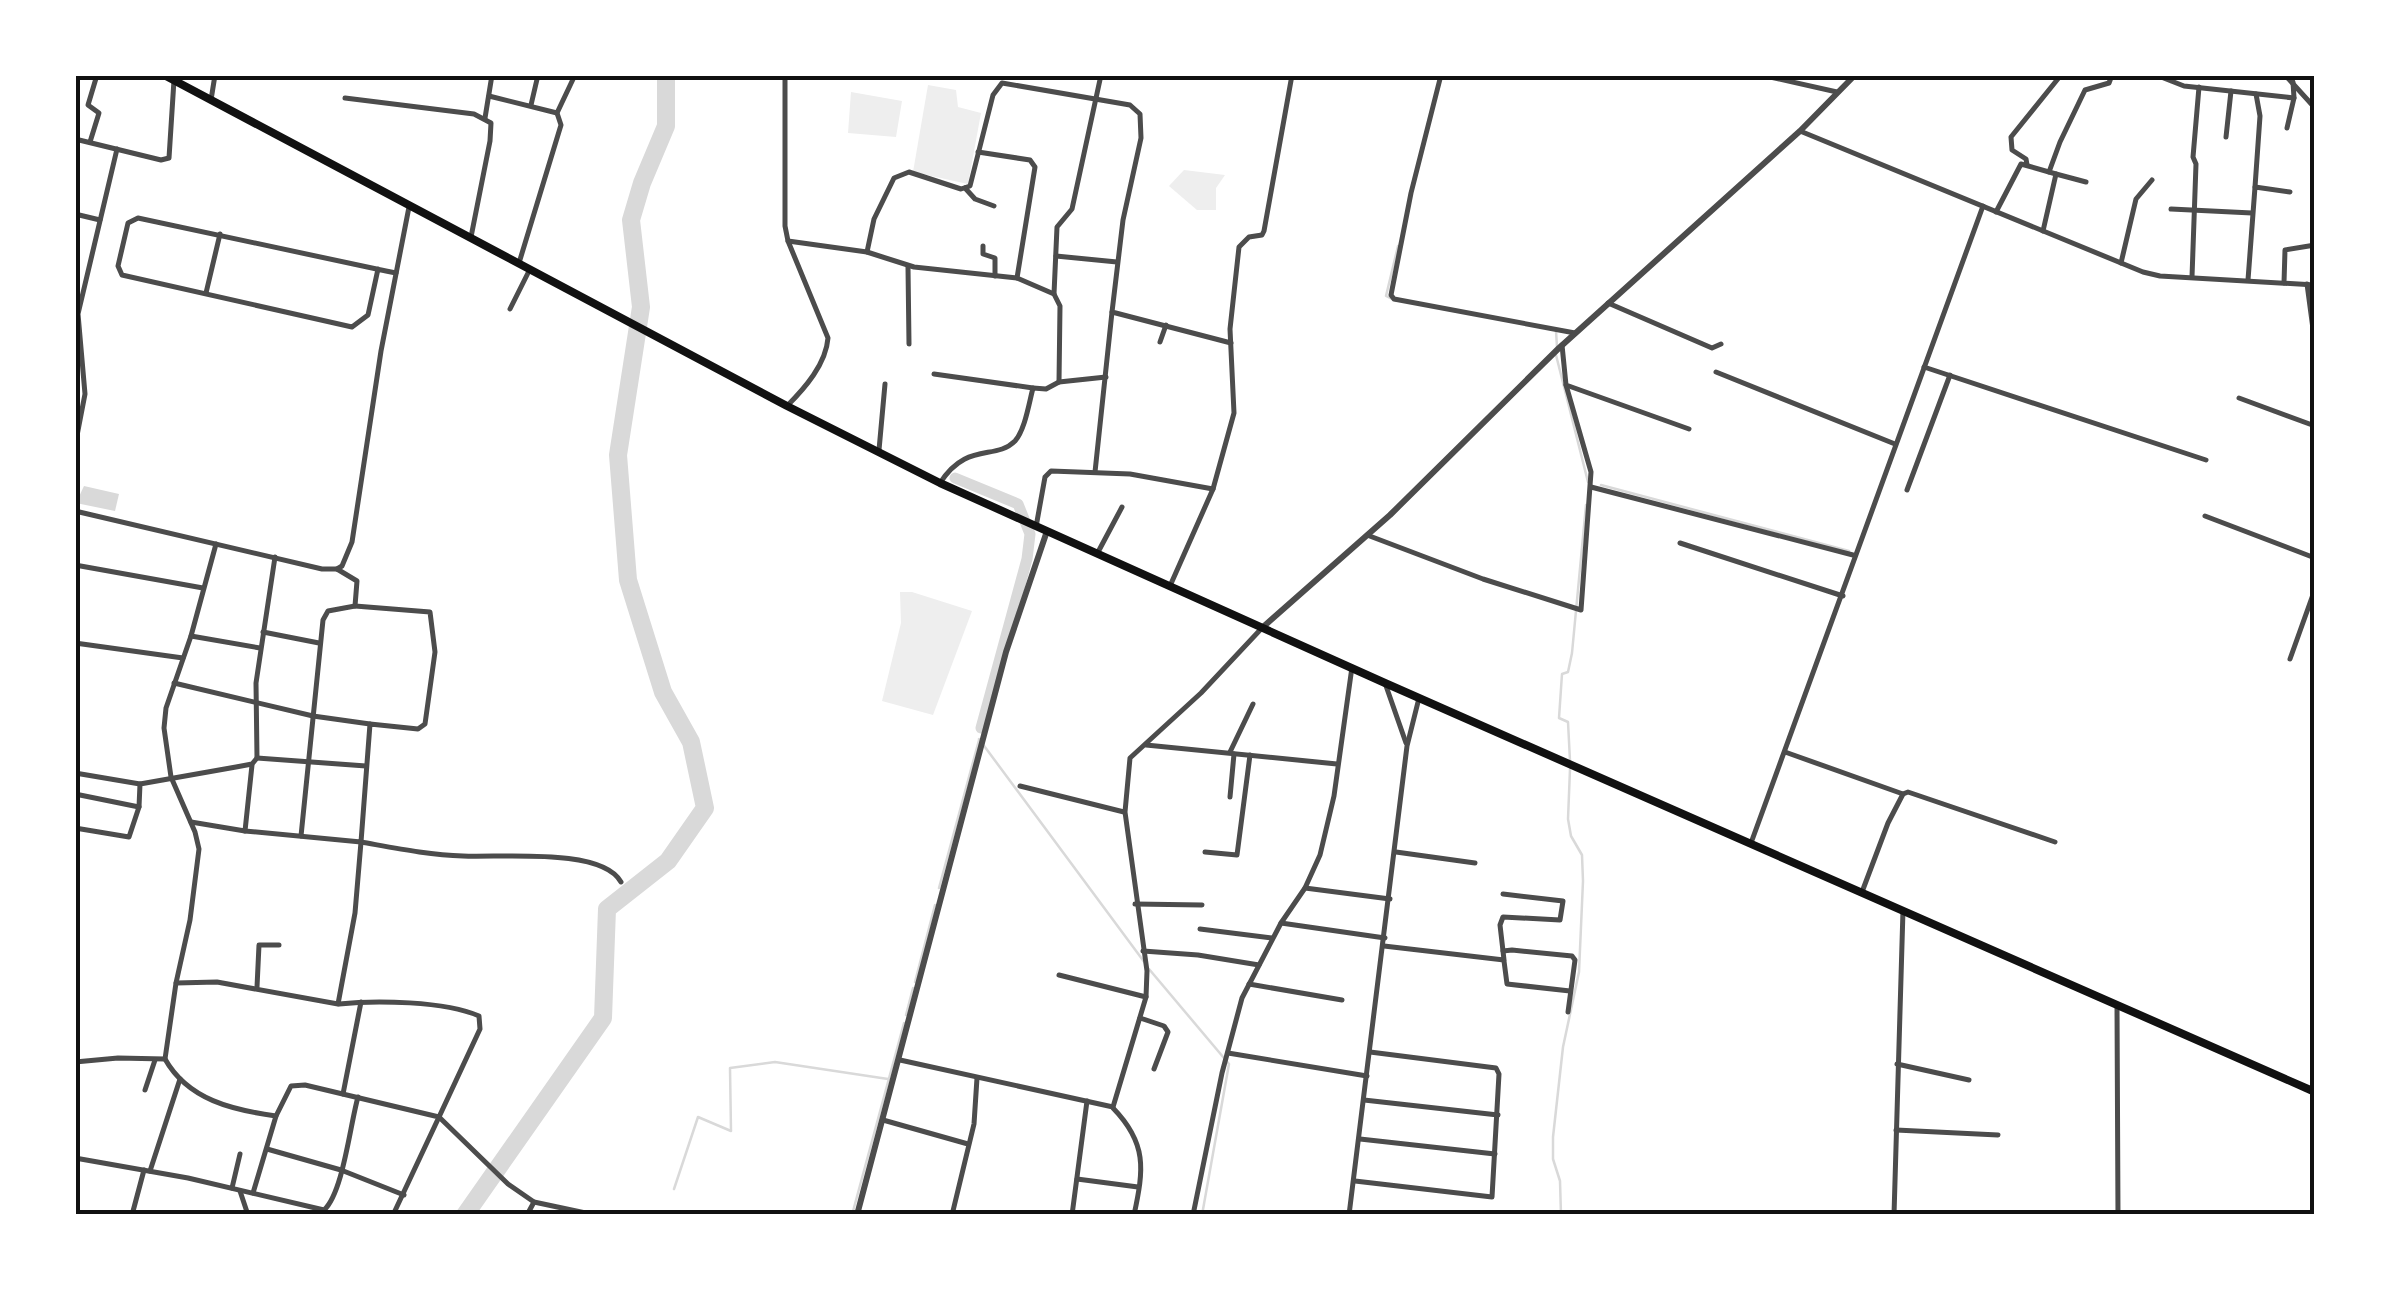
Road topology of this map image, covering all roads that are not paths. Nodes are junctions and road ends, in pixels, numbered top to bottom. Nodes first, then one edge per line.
1 (97, 75) edge
2 (164, 75) edge
3 (215, 75) edge
4 (492, 75) edge
5 (538, 75) edge
6 (575, 75) edge
7 (785, 75) edge
8 (1101, 75) edge
9 (1292, 75) edge
10 (1441, 75) edge
11 (1761, 75) edge
12 (1855, 75) edge
13 (2061, 75) edge
14 (2112, 75) edge
15 (2156, 75) edge
16 (2285, 75) edge
17 (174, 80) junction
18 (2293, 82) junction
19 (2199, 87) junction
20 (2231, 91) junction
21 (1837, 92) junction
22 (2256, 94) junction
23 (489, 96) junction
24 (345, 98) dead end
25 (2294, 98) junction
26 (211, 100) junction
27 (1096, 100) junction
28 (531, 105) junction
29 (2315, 108) edge
30 (557, 113) junction
31 (486, 118) junction
32 (2287, 128) dead end
33 (1800, 131) junction
34 (2226, 137) dead end
35 (75, 138) edge
36 (90, 142) junction
37 (117, 149) junction
38 (978, 152) junction
39 (2027, 165) junction
40 (2053, 173) junction
41 (2152, 180) dead end
42 (2086, 182) dead end
43 (2254, 187) junction
44 (966, 188) junction
45 (2290, 192) dead end
46 (409, 205) junction
47 (994, 206) dead end
48 (1983, 206) junction
49 (2171, 210) dead end
50 (2194, 211) junction
51 (1996, 212) junction
52 (2252, 213) junction
53 (75, 214) edge
54 (100, 220) junction
55 (2043, 231) junction
56 (220, 234) junction
57 (470, 237) junction
58 (788, 241) junction
59 (2315, 245) edge
60 (983, 246) dead end
61 (866, 252) junction
62 (1056, 256) junction
63 (1117, 262) junction
64 (519, 263) junction
65 (2122, 263) junction
66 (908, 266) junction
67 (378, 269) junction
68 (530, 269) junction
69 (396, 274) junction
70 (994, 276) junction
71 (1017, 278) junction
72 (2192, 278) junction
73 (2248, 280) junction
74 (2284, 282) junction
75 (2307, 284) junction
76 (2315, 284) edge
77 (206, 292) junction
78 (1054, 294) junction
79 (1608, 303) junction
80 (510, 309) dead end
81 (1112, 312) junction
82 (1166, 325) junction
83 (1578, 334) junction
84 (1160, 342) dead end
85 (1231, 342) junction
86 (909, 344) dead end
87 (1721, 344) dead end
88 (2315, 344) edge
89 (1562, 345) junction
90 (1924, 367) junction
91 (1716, 372) dead end
92 (934, 374) dead end
93 (1950, 375) junction
94 (1106, 377) junction
95 (1059, 382) junction
96 (884, 384) dead end
97 (1566, 385) junction
98 (1033, 388) junction
99 (2240, 398) dead end
100 (787, 406) junction
101 (78, 416) edge
102 (2315, 426) edge
103 (1688, 429) dead end
104 (1895, 444) junction
105 (75, 446) edge
106 (879, 453) junction
107 (2206, 460) dead end
108 (1095, 472) junction
109 (940, 483) junction
110 (1591, 487) junction
111 (1214, 489) junction
112 (1907, 490) dead end
113 (1122, 506) dead end
114 (75, 510) edge
115 (2205, 516) dead end
116 (1033, 526) junction
117 (1047, 532) junction
118 (1368, 535) junction
119 (1680, 543) dead end
120 (216, 544) junction
121 (1097, 554) junction
122 (1854, 555) junction
123 (275, 557) junction
124 (2315, 558) edge
125 (75, 564) edge
126 (337, 569) junction
127 (1170, 586) junction
128 (203, 588) junction
129 (2315, 589) edge
130 (1843, 596) junction
131 (355, 606) junction
132 (1263, 627) junction
133 (263, 632) junction
134 (192, 636) junction
135 (75, 643) edge
136 (320, 643) junction
137 (260, 648) junction
138 (183, 658) junction
139 (2290, 659) dead end
140 (1352, 666) junction
141 (174, 683) junction
142 (1385, 683) junction
143 (1420, 696) junction
144 (256, 704) junction
145 (1253, 704) dead end
146 (313, 716) junction
147 (370, 724) junction
148 (1146, 745) junction
149 (1407, 746) junction
150 (1785, 752) junction
151 (1232, 753) junction
152 (1250, 756) junction
153 (255, 761) junction
154 (306, 762) junction
155 (1338, 764) junction
156 (366, 766) junction
157 (75, 773) edge
158 (172, 777) junction
159 (140, 784) junction
160 (1020, 786) dead end
161 (75, 794) edge
162 (1903, 794) junction
163 (1230, 797) dead end
164 (139, 807) junction
165 (1124, 812) junction
166 (191, 822) junction
167 (75, 828) edge
168 (245, 831) junction
169 (301, 836) junction
170 (361, 842) junction
171 (1751, 842) junction
172 (2056, 842) dead end
173 (1205, 852) dead end
174 (1396, 852) junction
175 (1475, 863) dead end
176 (621, 882) dead end
177 (1305, 888) junction
178 (1862, 892) junction
179 (1503, 894) dead end
180 (1390, 899) junction
181 (1135, 904) junction
182 (1202, 905) dead end
183 (1903, 910) junction
184 (1281, 923) junction
185 (1200, 928) dead end
186 (1272, 938) junction
187 (1385, 938) junction
188 (279, 945) dead end
189 (1384, 946) junction
190 (1504, 951) junction
191 (1144, 954) junction
192 (1504, 960) junction
193 (1259, 964) junction
194 (1059, 975) dead end
195 (176, 983) junction
196 (1249, 984) junction
197 (257, 988) junction
198 (1570, 991) junction
199 (1146, 997) junction
200 (1342, 1000) dead end
201 (361, 1002) junction
202 (338, 1004) junction
203 (2118, 1004) junction
204 (1568, 1012) dead end
205 (1140, 1018) junction
206 (1370, 1052) junction
207 (1228, 1054) junction
208 (156, 1058) junction
209 (165, 1059) junction
210 (900, 1060) junction
211 (75, 1062) edge
212 (1897, 1064) junction
213 (1154, 1069) dead end
214 (1367, 1076) junction
215 (977, 1078) junction
216 (180, 1079) junction
217 (1969, 1080) dead end
218 (145, 1090) dead end
219 (2315, 1092) edge
220 (343, 1094) junction
221 (358, 1097) junction
222 (1364, 1100) junction
223 (1087, 1101) junction
224 (1113, 1108) junction
225 (1498, 1115) junction
226 (276, 1116) junction
227 (439, 1117) junction
228 (883, 1120) junction
229 (1896, 1130) junction
230 (1998, 1135) dead end
231 (1360, 1139) junction
232 (968, 1144) junction
233 (268, 1149) junction
234 (240, 1154) dead end
235 (1495, 1154) junction
236 (75, 1158) edge
237 (2315, 1162) edge
238 (341, 1170) junction
239 (147, 1171) junction
240 (1077, 1178) junction
241 (1355, 1181) junction
242 (2314, 1181) edge
243 (1140, 1187) junction
244 (236, 1190) junction
245 (253, 1194) junction
246 (404, 1195) junction
247 (534, 1202) junction
248 (132, 1215) edge
249 (248, 1215) edge
250 (394, 1215) edge
251 (527, 1215) edge
252 (595, 1215) edge
253 (857, 1215) edge
254 (952, 1215) edge
255 (1072, 1215) edge
256 (1134, 1215) edge
257 (1193, 1215) edge
258 (1349, 1215) edge
259 (1894, 1215) edge
260 (2118, 1215) edge

1 - 36 street
2 - 17 highway
3 - 26 street
4 - 23 street
5 - 28 street
6 - 30 street
7 - 58 street
8 - 27 street
9 - 85 street
10 - 83 street
11 - 21 street
12 - 21 street
13 - 39 street
14 - 40 street
15 - 19 street
16 - 18 street
17 - 26 highway
17 - 37 street
18 - 25 street
18 - 29 street
19 - 20 street
19 - 50 street
20 - 22 street
20 - 34 street
21 - 33 street
22 - 25 street
22 - 43 street
23 - 28 street
23 - 31 street
24 - 31 street
25 - 32 street
26 - 46 highway
27 - 38 street
27 - 62 street
27 - 63 street
28 - 30 street
30 - 64 street
31 - 57 street
33 - 48 street
33 - 79 street
35 - 36 street
36 - 37 street
37 - 54 street
38 - 44 street
38 - 71 street
39 - 40 street
39 - 51 street
40 - 42 street
40 - 55 street
41 - 65 street
43 - 45 street
43 - 52 street
44 - 47 street
44 - 61 street
46 - 57 highway
46 - 69 street
48 - 51 street
48 - 90 street
49 - 50 street
50 - 52 street
50 - 72 street
51 - 55 street
52 - 73 street
53 - 54 street
54 - 101 street
55 - 65 street
56 - 67 street
56 - 77 street
56 - 77 street
57 - 64 highway
58 - 61 street
58 - 100 street
59 - 74 street
60 - 70 street
61 - 66 street
62 - 63 street
62 - 78 street
63 - 81 street
64 - 68 highway
65 - 72 street
66 - 70 street
66 - 86 street
67 - 69 street
67 - 77 street
68 - 80 street
68 - 100 highway
69 - 126 street
70 - 71 street
71 - 78 street
72 - 73 street
73 - 74 street
74 - 75 street
75 - 76 street
75 - 88 street
78 - 95 street
79 - 83 street
79 - 87 street
81 - 82 street
81 - 94 street
82 - 84 street
82 - 85 street
83 - 89 street
85 - 111 street
89 - 97 street
89 - 118 street
90 - 93 street
90 - 104 street
91 - 104 street
92 - 98 street
93 - 107 street
93 - 112 street
94 - 95 street
94 - 108 street
95 - 98 street
96 - 106 street
97 - 103 street
97 - 110 street
98 - 109 street
99 - 102 street
100 - 106 highway
101 - 105 street
104 - 122 street
106 - 109 highway
108 - 111 street
108 - 116 street
109 - 116 highway
110 - 118 street
110 - 122 street
111 - 127 street
113 - 121 street
114 - 120 street
115 - 124 street
116 - 117 highway
117 - 121 highway
117 - 210 street
118 - 132 street
119 - 130 street
120 - 123 street
120 - 128 street
121 - 127 highway
122 - 130 street
123 - 126 street
123 - 133 street
125 - 128 street
126 - 131 street
127 - 132 highway
128 - 134 street
129 - 139 street
130 - 150 street
131 - 136 street
131 - 147 street
132 - 140 highway
132 - 148 street
133 - 136 street
133 - 137 street
134 - 137 street
134 - 138 street
135 - 138 street
136 - 146 street
137 - 144 street
138 - 141 street
140 - 142 highway
140 - 155 street
141 - 144 street
141 - 158 street
142 - 143 highway
142 - 149 street
143 - 149 street
143 - 171 highway
144 - 146 street
144 - 153 street
145 - 151 street
146 - 147 street
146 - 154 street
147 - 156 street
148 - 151 street
148 - 165 street
149 - 174 street
150 - 162 street
150 - 171 street
151 - 152 street
151 - 163 street
152 - 155 street
152 - 173 street
153 - 154 street
153 - 158 street
153 - 168 street
154 - 156 street
154 - 169 street
155 - 177 street
156 - 170 street
157 - 159 street
158 - 159 street
158 - 166 street
159 - 164 street
160 - 165 street
161 - 164 street
162 - 172 street
162 - 178 street
164 - 167 street
165 - 181 street
166 - 168 street
166 - 195 street
168 - 169 street
169 - 170 street
170 - 176 street
170 - 202 street
171 - 178 highway
174 - 175 street
174 - 180 street
177 - 180 street
177 - 184 street
178 - 183 highway
179 - 190 street
180 - 187 street
181 - 182 street
181 - 191 street
183 - 203 highway
183 - 212 street
184 - 186 street
184 - 187 street
185 - 186 street
186 - 193 street
187 - 189 street
188 - 197 street
189 - 192 street
189 - 206 street
190 - 192 street
190 - 198 street
191 - 193 street
191 - 199 street
192 - 198 street
193 - 196 street
194 - 199 street
195 - 197 street
195 - 209 street
196 - 200 street
196 - 207 street
197 - 202 street
198 - 204 street
199 - 205 street
201 - 202 street
201 - 220 street
201 - 227 street
203 - 219 highway
203 - 260 street
205 - 213 street
205 - 224 street
206 - 214 street
206 - 225 street
207 - 214 street
207 - 257 street
208 - 209 street
208 - 211 street
208 - 218 street
209 - 216 street
210 - 215 street
210 - 228 street
212 - 217 street
212 - 229 street
214 - 222 street
215 - 223 street
215 - 232 street
216 - 226 street
216 - 239 street
220 - 221 street
220 - 226 street
221 - 227 street
221 - 238 street
222 - 225 street
222 - 231 street
223 - 224 street
223 - 240 street
224 - 243 street
225 - 235 street
226 - 233 street
227 - 246 street
227 - 247 street
228 - 232 street
228 - 253 street
229 - 230 street
229 - 259 street
231 - 235 street
231 - 241 street
232 - 254 street
233 - 238 street
233 - 245 street
234 - 244 street
235 - 241 street
236 - 239 street
237 - 242 street
238 - 245 street
238 - 246 street
239 - 244 street
239 - 248 street
240 - 243 street
240 - 255 street
241 - 258 street
243 - 256 street
244 - 245 street
244 - 249 street
246 - 250 street
247 - 251 street
247 - 252 street

